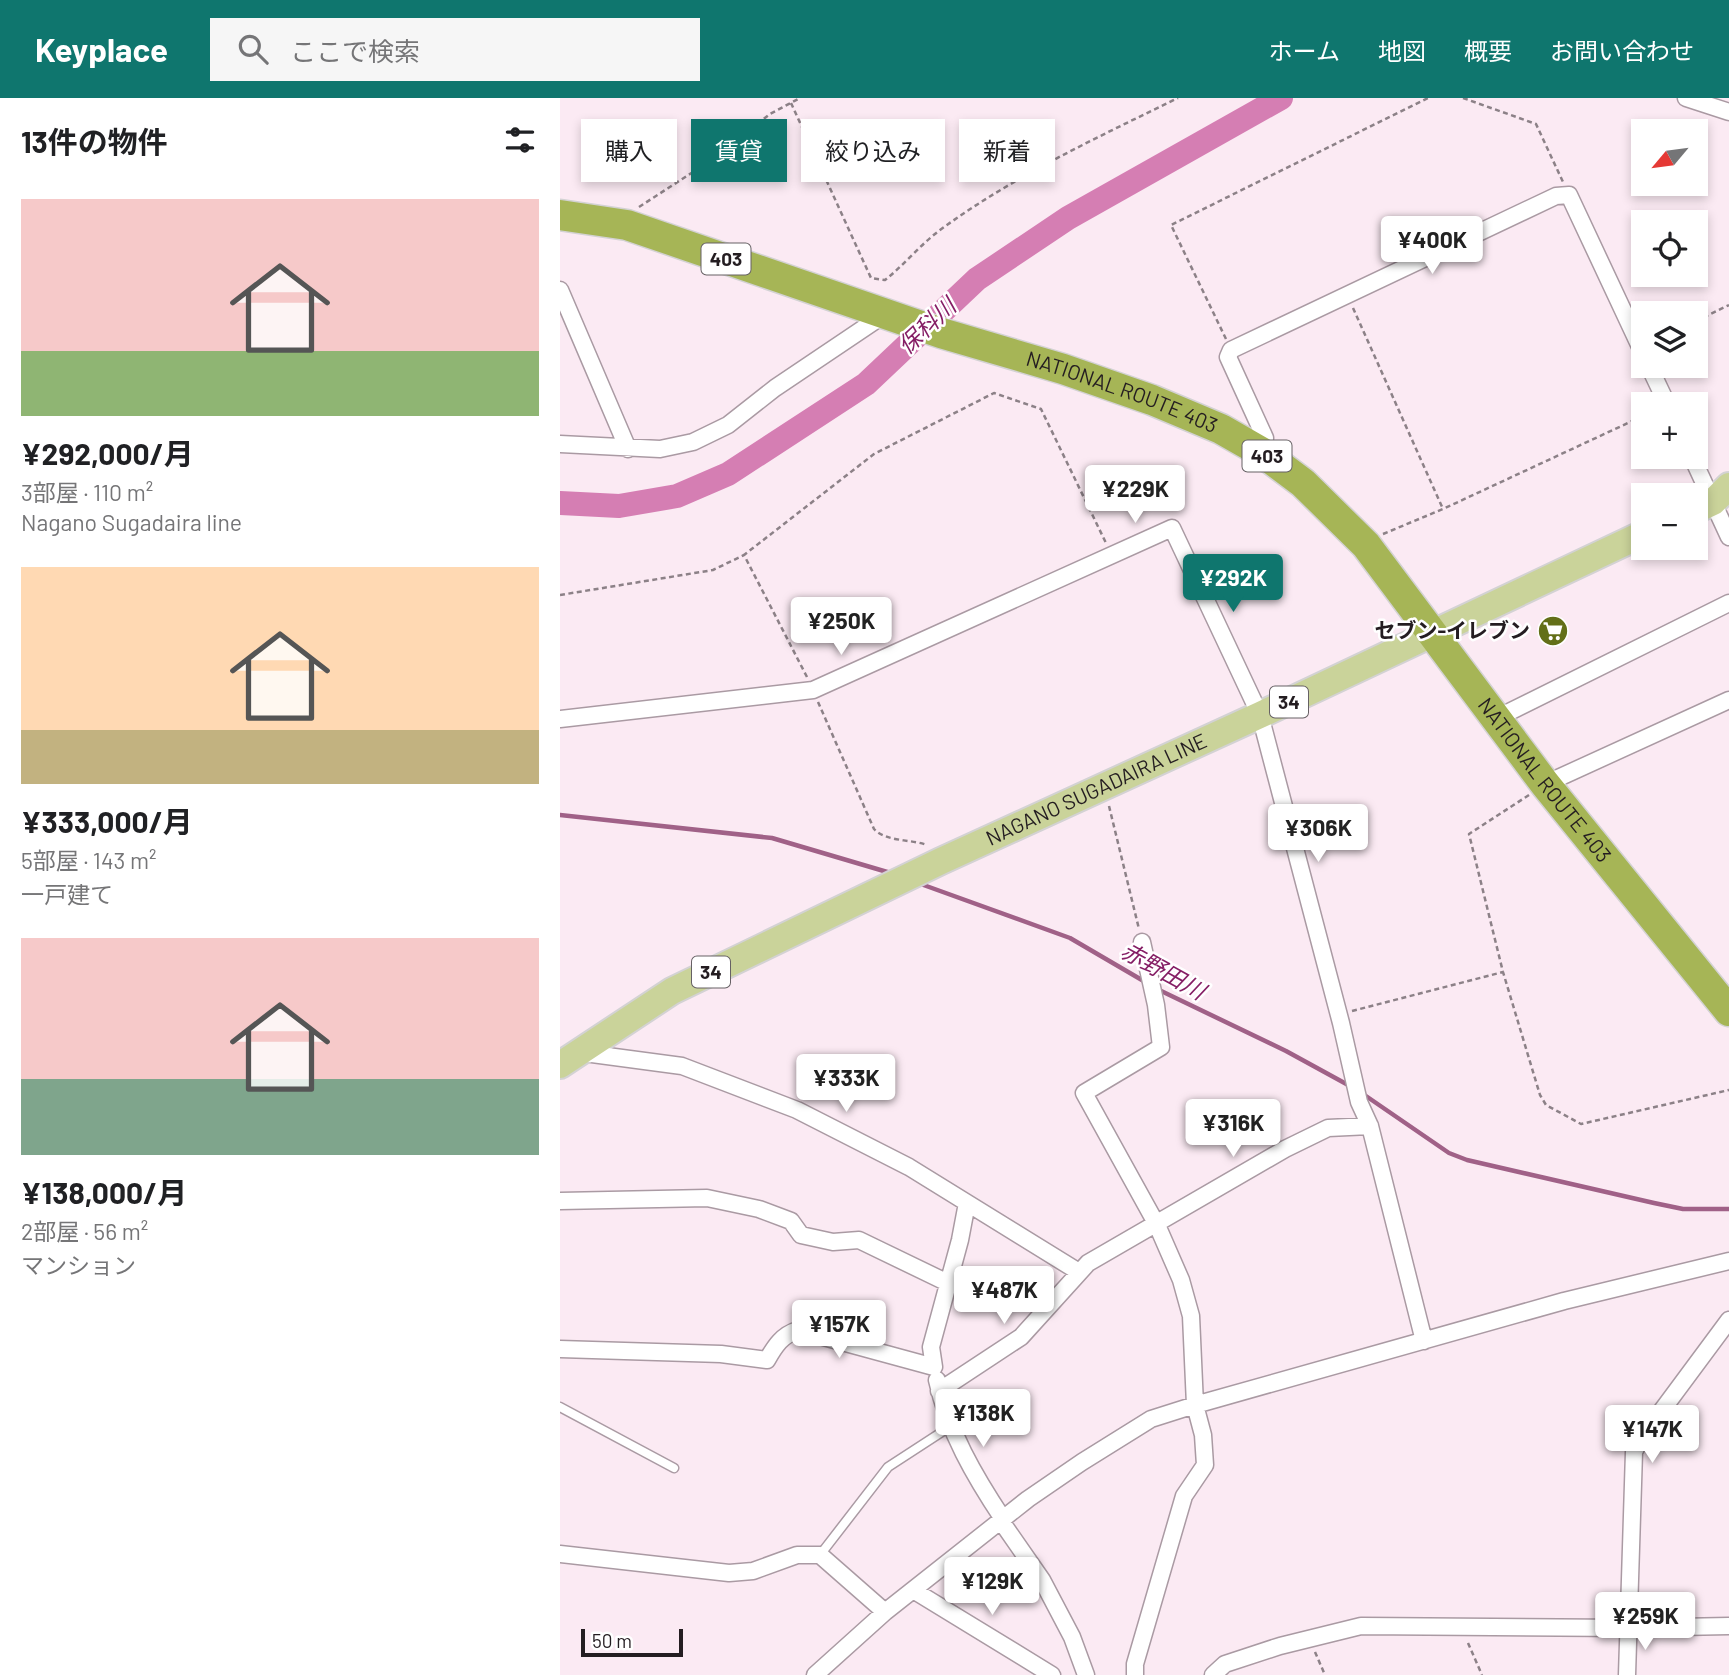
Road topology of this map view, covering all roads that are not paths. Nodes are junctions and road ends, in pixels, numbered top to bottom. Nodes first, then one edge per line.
1 (1686, 98) edge
2 (1729, 112) edge
3 (560, 215) edge
4 (560, 290) edge
5 (887, 315) junction
6 (1631, 328) edge
7 (560, 444) edge
8 (628, 449) junction
9 (1263, 453) junction
10 (1698, 469) edge
11 (1713, 499) edge
12 (1729, 537) edge
13 (1631, 540) edge
14 (1729, 603) edge
15 (1433, 632) junction
16 (1729, 700) edge
17 (1260, 715) junction
18 (1497, 718) junction
19 (560, 719) edge
20 (1545, 784) junction
21 (1142, 942) road end
22 (1724, 997) edge
23 (568, 1059) edge
24 (1370, 1126) junction
25 (560, 1200) edge
26 (967, 1203) junction
27 (1157, 1224) junction
28 (1729, 1261) edge
29 (1079, 1272) junction
30 (948, 1283) junction
31 (1729, 1320) edge
32 (1424, 1341) junction
33 (560, 1349) edge
34 (934, 1367) junction
35 (939, 1391) junction
36 (1195, 1405) junction
37 (560, 1407) edge
38 (951, 1426) junction
39 (674, 1468) dead end
40 (1002, 1520) junction
41 (560, 1554) edge
42 (820, 1555) junction
43 (913, 1590) junction
44 (886, 1612) junction
45 (1729, 1626) edge
46 (1628, 1628) junction
47 (815, 1675) edge
48 (1052, 1675) edge
49 (1086, 1675) edge
50 (1135, 1675) edge
51 (1213, 1675) edge
52 (1626, 1675) edge

1 - 2 street
3 - 5 highway, NATIONAL ROUTE 403 / 403
4 - 8 street
5 - 8 street
5 - 9 highway, NATIONAL ROUTE 403 / 403
6 - 9 street
7 - 8 street
9 - 15 highway, NATIONAL ROUTE 403 / 403
10 - 11 street
11 - 12 street
13 - 15 main road, NAGANO SUGADAIRA LINE / 34
14 - 18 street
15 - 17 main road, NAGANO SUGADAIRA LINE / 34
15 - 18 highway, NATIONAL ROUTE 403 / 403
16 - 20 street
17 - 19 street
17 - 23 main road, NAGANO SUGADAIRA LINE / 34
17 - 24 street
18 - 20 highway, NATIONAL ROUTE 403 / 403
20 - 22 highway, NATIONAL ROUTE 403 / 403
21 - 27 street
23 - 26 street
24 - 27 street
24 - 32 street
25 - 30 street
26 - 29 street
26 - 30 street
27 - 29 street
27 - 36 street
28 - 32 street
29 - 35 street
30 - 34 street
31 - 46 street
32 - 36 street
33 - 34 street
34 - 35 street
35 - 38 street
36 - 40 street
36 - 50 street
37 - 39 lane
38 - 40 street
38 - 42 lane
40 - 43 street
40 - 49 street
41 - 42 street
42 - 44 street
43 - 44 street
43 - 48 street
44 - 47 street
45 - 46 street
46 - 51 street
46 - 52 street

